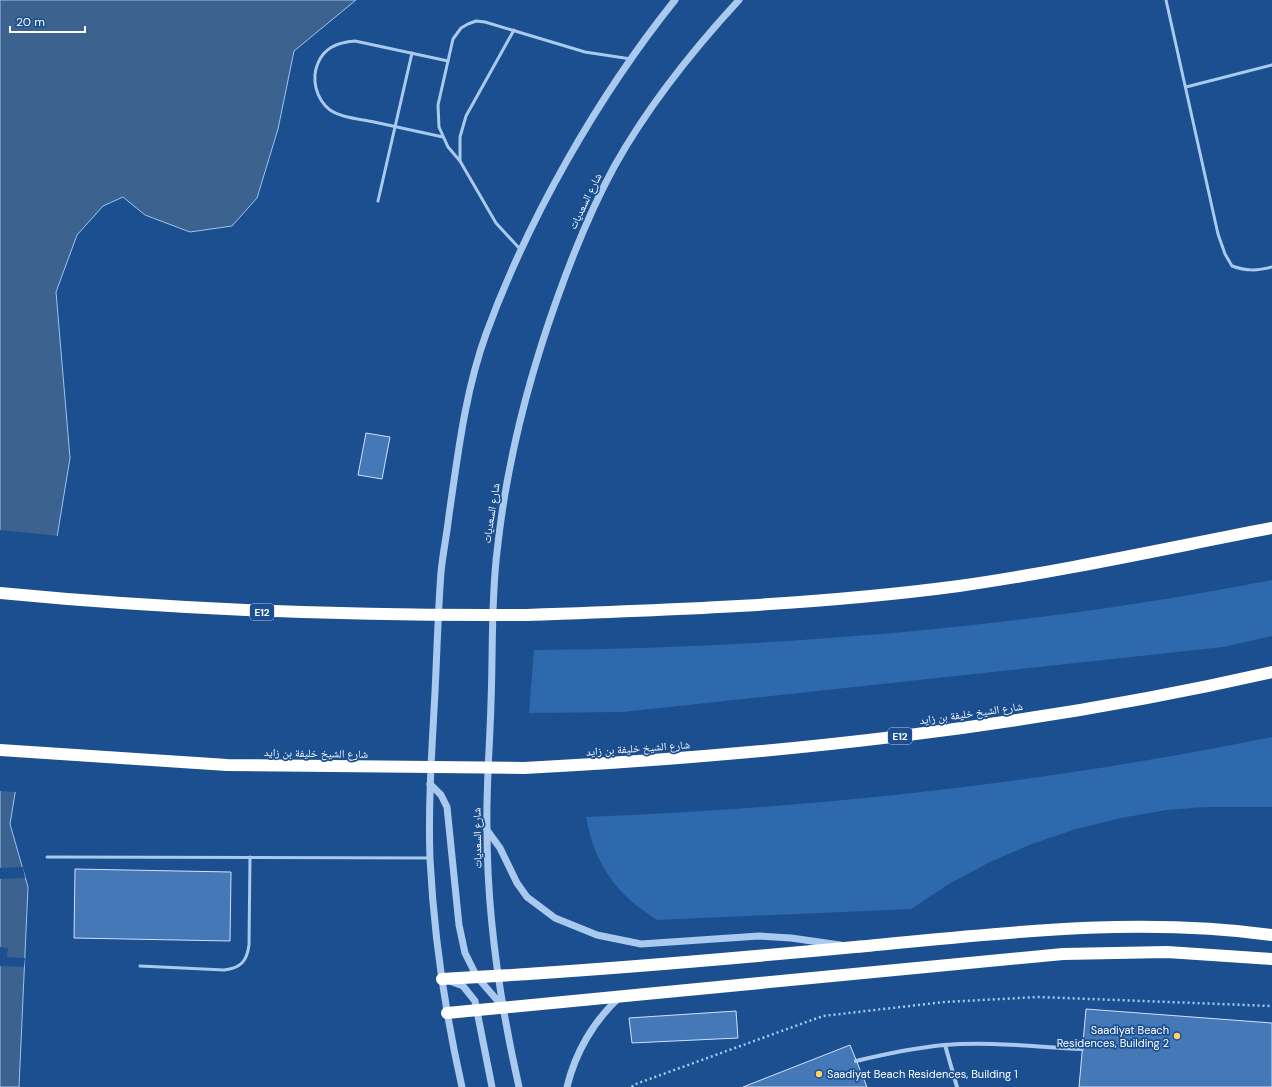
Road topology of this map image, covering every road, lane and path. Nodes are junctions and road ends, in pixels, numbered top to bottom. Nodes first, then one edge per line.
1 (675, 0) edge
2 (739, 0) edge
3 (1166, 0) edge
4 (514, 30) junction
5 (412, 54) junction
6 (631, 59) junction
7 (448, 61) junction
8 (1272, 66) edge
9 (1186, 88) junction
10 (395, 126) junction
11 (443, 137) junction
12 (460, 161) junction
13 (378, 201) dead end
14 (520, 249) junction
15 (1272, 267) edge
16 (1272, 528) edge
17 (0, 593) edge
18 (1272, 672) edge
19 (0, 750) edge
20 (430, 784) junction
21 (487, 830) junction
22 (47, 857) dead end
23 (250, 857) junction
24 (430, 858) junction
25 (1272, 935) edge
26 (854, 947) junction
27 (1272, 959) edge
28 (140, 966) dead end
29 (477, 977) junction
30 (499, 977) junction
31 (442, 979) junction
32 (621, 997) junction
33 (1272, 1006) edge
34 (504, 1008) junction
35 (478, 1010) junction
36 (447, 1013) junction
37 (945, 1045) junction
38 (1082, 1049) dead end
39 (856, 1061) dead end
40 (462, 1087) edge
41 (492, 1087) edge
42 (519, 1087) edge
43 (567, 1087) edge
44 (632, 1087) edge
45 (957, 1087) edge

1 - 6 street
2 - 21 street, شارع السعديات
3 - 9 lane
4 - 6 lane
4 - 7 lane
4 - 12 lane
5 - 7 lane
5 - 10 lane
5 - 10 lane
6 - 14 street
7 - 11 lane
8 - 9 lane
9 - 15 lane
10 - 11 lane
10 - 13 lane
11 - 12 lane
12 - 14 lane
14 - 20 street
16 - 17 highway, E12, bridge
18 - 19 highway, شارع الشيخ خليفة بن زايد / E12, bridge
20 - 24 street
20 - 29 street
21 - 26 street
21 - 30 street, شارع السعديات
22 - 23 lane
23 - 24 lane
23 - 28 lane
24 - 31 street
25 - 26 highway
26 - 30 highway
27 - 32 highway
29 - 30 highway
29 - 31 highway
29 - 34 street
30 - 34 street, شارع السعديات
31 - 35 street
31 - 36 street
32 - 34 highway
32 - 43 street
33 - 44 path
34 - 35 highway
34 - 42 street, شارع السعديات
35 - 36 highway
35 - 41 street
36 - 40 street
37 - 38 street
37 - 39 street
37 - 45 street

